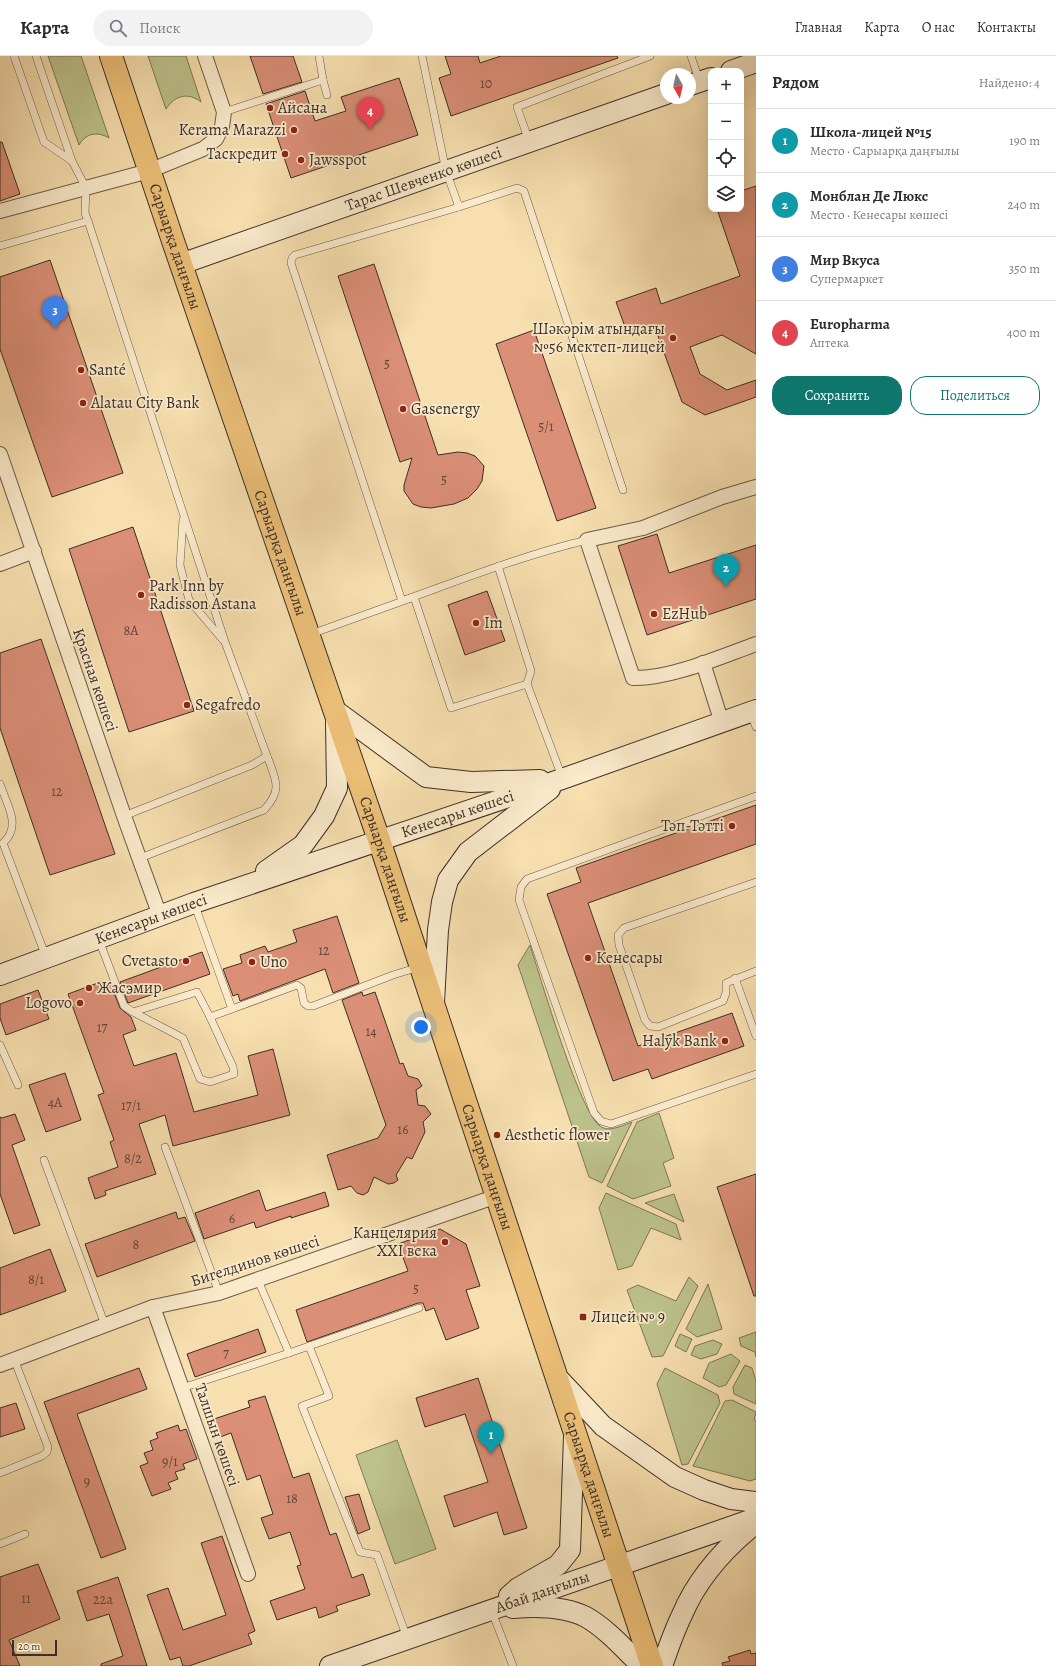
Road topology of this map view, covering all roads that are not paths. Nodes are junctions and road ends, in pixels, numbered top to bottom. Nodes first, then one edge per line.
1 (14, 56) edge
2 (36, 56) edge
3 (111, 56) edge
4 (205, 56) edge
5 (319, 56) edge
6 (422, 56) edge
7 (650, 56) edge
8 (691, 56) edge
9 (756, 62) edge
10 (739, 68) edge
11 (323, 80) junction
12 (700, 82) edge
13 (327, 95) dead end
14 (660, 96) edge
15 (224, 112) junction
16 (530, 142) junction
17 (72, 161) junction
18 (149, 171) junction
19 (446, 171) junction
20 (86, 188) junction
21 (459, 207) junction
22 (0, 211) edge
23 (88, 221) junction
24 (0, 246) edge
25 (181, 264) junction
26 (0, 454) edge
27 (756, 487) edge
28 (623, 490) dead end
29 (184, 516) junction
30 (587, 540) junction
31 (34, 551) junction
32 (0, 564) edge
33 (498, 566) junction
34 (402, 601) junction
35 (308, 635) junction
36 (225, 642) junction
37 (756, 644) edge
38 (703, 663) junction
39 (527, 684) junction
40 (336, 711) junction
41 (754, 716) edge
42 (722, 723) junction
43 (267, 756) junction
44 (562, 779) junction
45 (0, 784) edge
46 (756, 796) edge
47 (124, 816) junction
48 (379, 840) junction
49 (140, 858) junction
50 (756, 882) edge
51 (243, 887) junction
52 (194, 903) junction
53 (160, 916) junction
54 (98, 938) junction
55 (47, 959) junction
56 (421, 966) junction
57 (756, 971) edge
58 (0, 975) edge
59 (735, 978) junction
60 (434, 1006) junction
61 (232, 1009) junction
62 (133, 1012) junction
63 (210, 1017) junction
64 (756, 1036) edge
65 (0, 1045) edge
66 (756, 1074) edge
67 (18, 1085) dead end
68 (165, 1147) dead end
69 (44, 1160) dead end
70 (497, 1196) junction
71 (258, 1280) junction
72 (218, 1293) junction
73 (153, 1307) junction
74 (419, 1308) dead end
75 (104, 1325) junction
76 (309, 1346) junction
77 (289, 1353) junction
78 (14, 1359) junction
79 (0, 1365) edge
80 (557, 1377) junction
81 (182, 1388) junction
82 (574, 1430) junction
83 (0, 1473) edge
84 (756, 1502) edge
85 (756, 1518) edge
86 (756, 1523) edge
87 (25, 1534) dead end
88 (0, 1544) edge
89 (619, 1565) junction
90 (248, 1574) dead end
91 (493, 1609) junction
92 (408, 1639) junction
93 (330, 1666) edge
94 (513, 1666) edge
95 (642, 1666) edge
96 (652, 1666) edge
97 (662, 1666) edge

1 - 17 lane
2 - 17 lane
3 - 18 main road, Сарыарқа даңғылы
4 - 15 street
5 - 11 lane
6 - 19 lane
7 - 16 lane
8 - 12 lane
9 - 10 street
11 - 13 lane
11 - 15 lane
14 - 16 street, Тарас Шевченко көшесі
15 - 18 street
16 - 19 street, Тарас Шевченко көшесі
17 - 20 lane
18 - 20 street
18 - 25 main road, Сарыарқа даңғылы
19 - 21 lane
19 - 25 street, Тарас Шевченко көшесі
20 - 22 street
20 - 23 lane
21 - 28 lane
21 - 34 lane
23 - 24 lane
23 - 29 lane
25 - 35 main road, Сарыарқа даңғылы
26 - 31 street, Красная көшесі
27 - 30 street
29 - 36 lane
29 - 36 lane
30 - 33 lane
30 - 38 street
31 - 32 street
31 - 47 street, Красная көшесі
33 - 34 lane
33 - 39 lane
34 - 35 lane
34 - 39 lane
35 - 40 main road, Сарыарқа даңғылы
36 - 43 lane
37 - 38 street
38 - 42 street
39 - 44 lane
40 - 44 street
40 - 48 main road, Сарыарқа даңғылы
40 - 51 street
41 - 42 street, Кенесары көшесі
42 - 44 street, Кенесары көшесі
43 - 47 lane
43 - 49 lane
44 - 48 street, Кенесары көшесі
44 - 60 street
45 - 55 lane
46 - 66 lane
47 - 49 street, Красная көшесі
48 - 51 street, Кенесары көшесі
48 - 56 main road, Сарыарқа даңғылы
49 - 53 street, Красная көшесі
50 - 59 lane
51 - 52 street, Кенесары көшесі
52 - 53 street, Кенесары көшесі
52 - 61 lane
53 - 54 street, Кенесары көшесі
54 - 55 street, Кенесары көшесі
54 - 62 lane
55 - 58 street, Кенесары көшесі
56 - 60 main road, Сарыарқа даңғылы
56 - 61 lane
57 - 59 lane
59 - 64 lane
60 - 70 main road, Сарыарқа даңғылы
61 - 63 lane
62 - 63 lane
62 - 63 lane
65 - 67 lane
68 - 72 lane
69 - 75 lane
70 - 71 street, Бигелдинов көшесі
70 - 80 main road, Сарыарқа даңғылы
71 - 72 street, Бигелдинов көшесі
71 - 77 lane
72 - 73 street, Бигелдинов көшесі
73 - 75 street, Бигелдинов көшесі
73 - 81 street, Талшын көшесі
74 - 76 lane
75 - 78 street, Бигелдинов көшесі
76 - 77 lane
76 - 92 lane
77 - 81 lane
78 - 79 street, Бигелдинов көшесі
78 - 83 lane
80 - 82 main road, Сарыарқа даңғылы
80 - 84 street
81 - 90 street, Талшын көшесі
82 - 89 main road, Сарыарқа даңғылы
82 - 91 street
85 - 89 street, Абай даңғылы
86 - 97 street
87 - 88 lane
89 - 91 street, Абай даңғылы
89 - 96 main road, Сарыарқа даңғылы
91 - 92 street, Абай даңғылы
91 - 94 lane
91 - 95 street
92 - 93 street, Абай даңғылы

